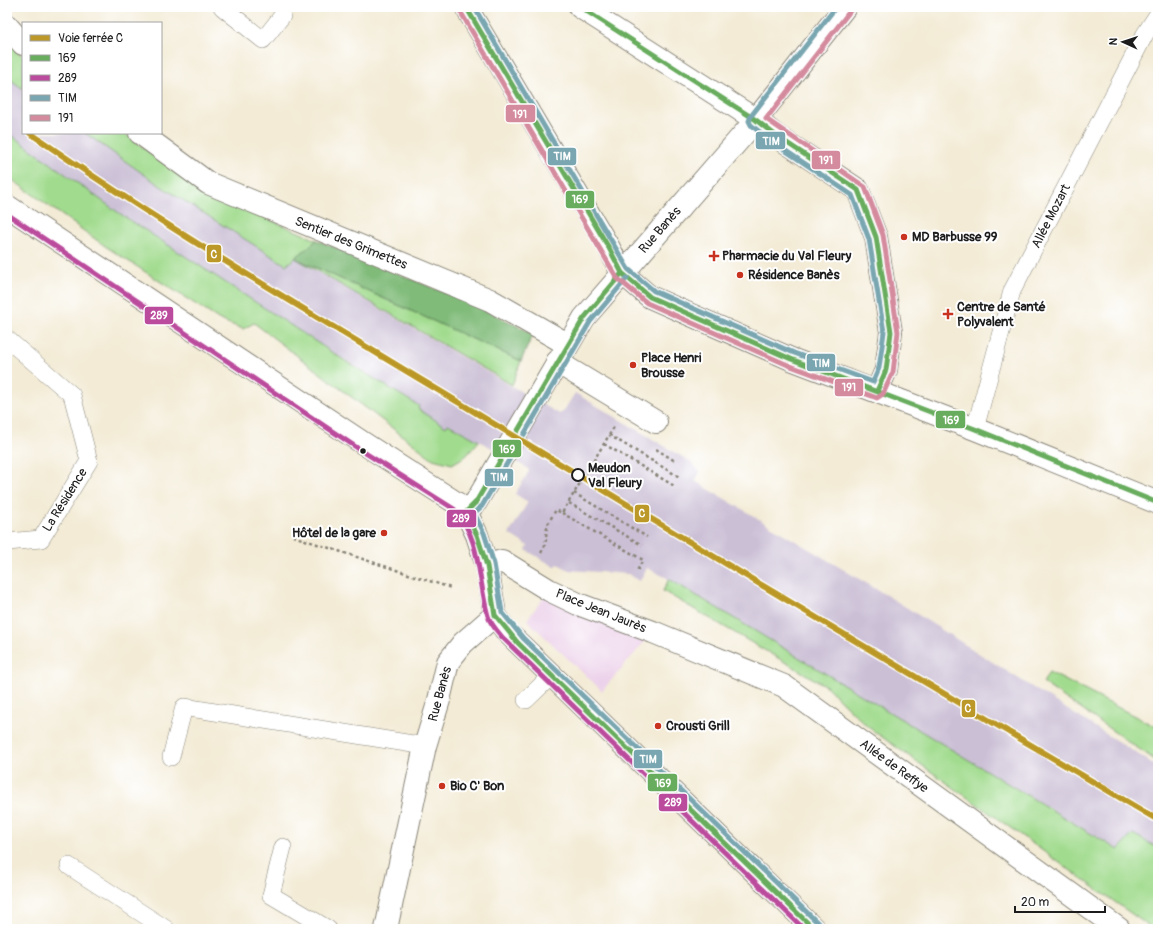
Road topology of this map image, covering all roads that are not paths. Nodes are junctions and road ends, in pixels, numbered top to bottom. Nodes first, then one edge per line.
1 (222, 7) edge
2 (466, 7) edge
3 (580, 7) edge
4 (845, 7) edge
5 (1158, 14) edge
6 (282, 16) dead end
7 (7, 26) edge
8 (22, 43) edge
9 (756, 120) junction
10 (141, 134) edge
11 (7, 206) edge
12 (622, 272) junction
13 (7, 339) edge
14 (562, 353) junction
15 (877, 391) junction
16 (656, 422) dead end
17 (975, 429) junction
18 (1158, 503) edge
19 (466, 512) junction
20 (7, 542) edge
21 (487, 566) junction
22 (495, 615) junction
23 (653, 632) joint
24 (551, 676) junction
25 (526, 700) dead end
26 (425, 746) junction
27 (171, 757) dead end
28 (283, 847) dead end
29 (69, 866) dead end
30 (166, 929) edge
31 (328, 929) edge
32 (386, 929) edge
33 (814, 929) edge
34 (1119, 929) edge

1 - 6 lane
2 - 12 street
3 - 9 street
4 - 9 street, Rue Banès
5 - 17 lane, Allée Mozart
7 - 8 street
9 - 12 street, Rue Banès
9 - 15 street
10 - 14 street, Sentier des Grimettes
11 - 19 street
12 - 14 street, Rue Banès
12 - 15 street
13 - 20 lane, La Résidence
14 - 16 street, Sentier des Grimettes
14 - 19 street, Rue Banès
15 - 17 street
17 - 18 street
19 - 21 street
21 - 22 street
21 - 23 street, Place Jean Jaurès
22 - 24 street
22 - 26 street, Rue Banès
23 - 34 street, Allée de Reffye
24 - 25 lane
24 - 33 street
26 - 27 lane
26 - 32 street, Rue Banès
28 - 31 lane
29 - 30 lane

